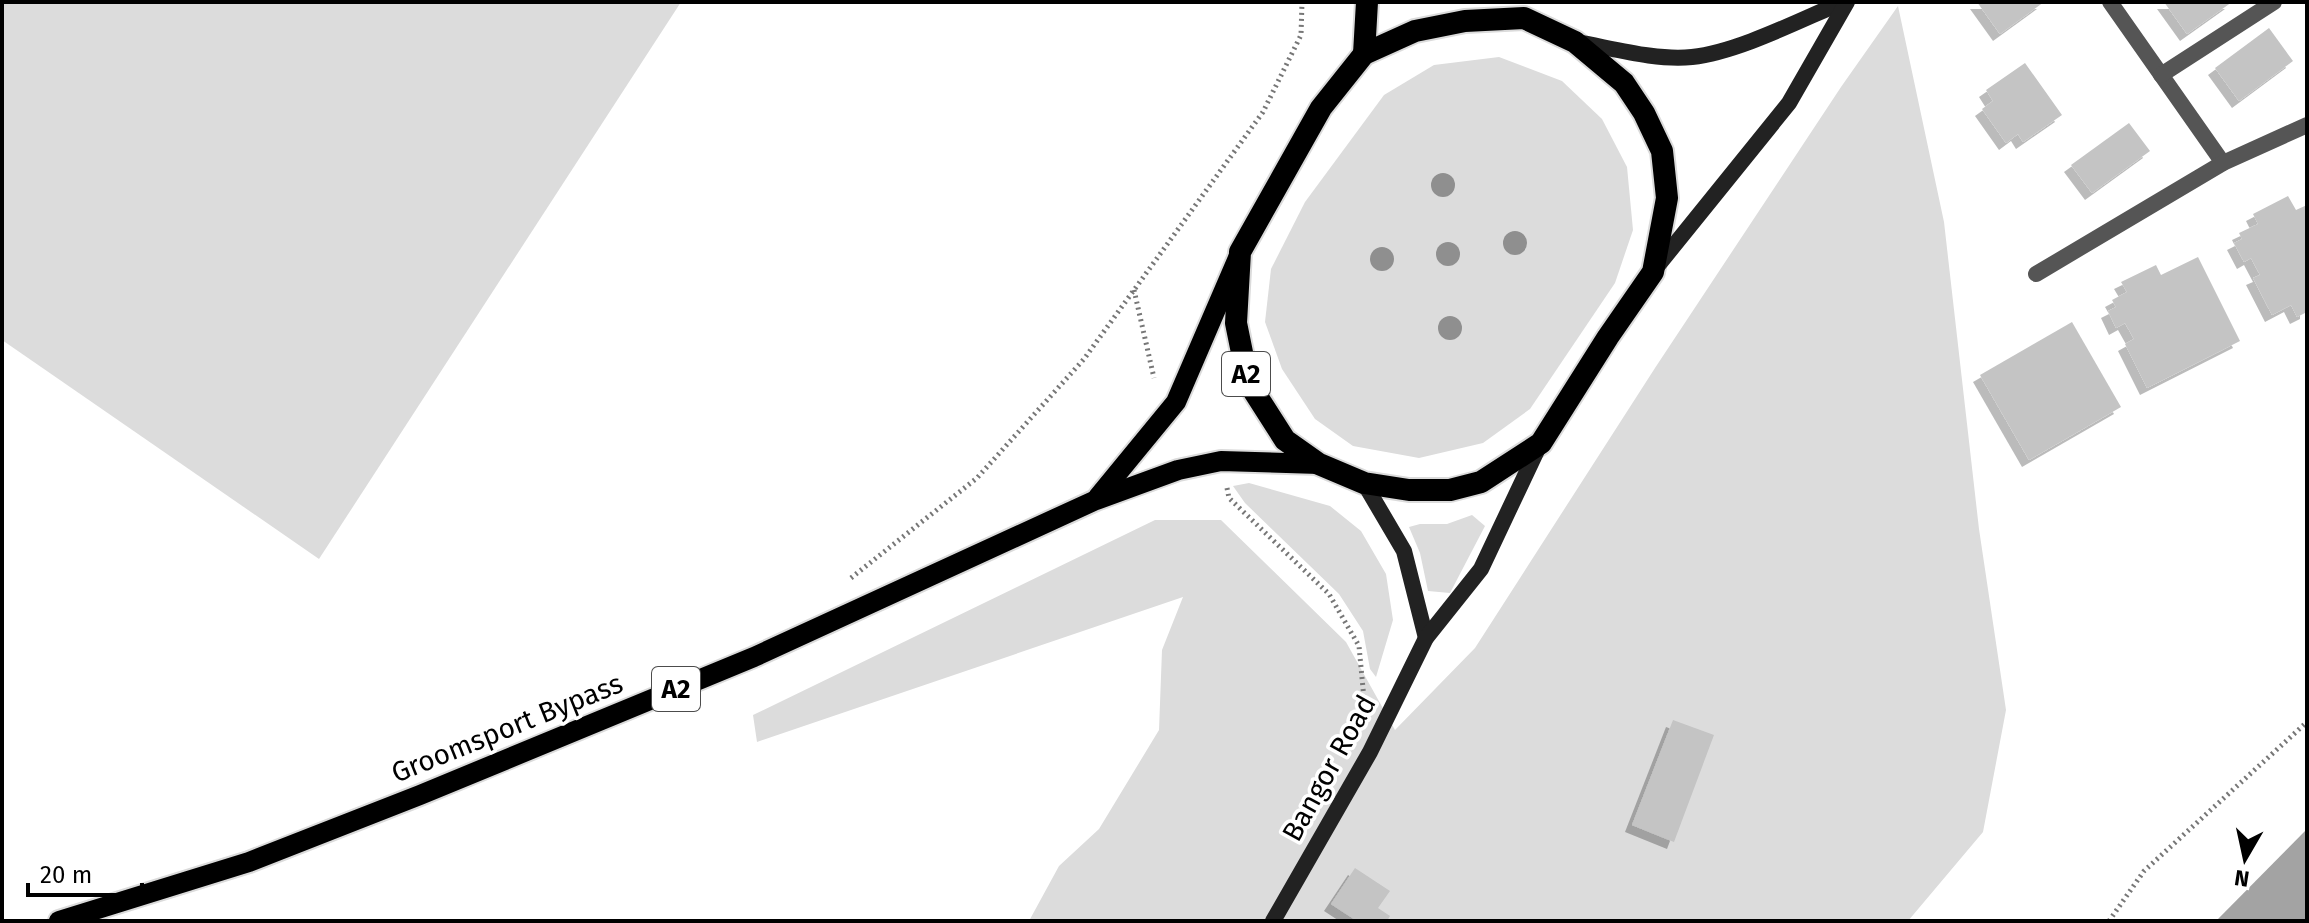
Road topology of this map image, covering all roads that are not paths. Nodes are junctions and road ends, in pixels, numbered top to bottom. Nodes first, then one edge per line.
1 (1367, 2) edge
2 (1845, 2) edge
3 (2110, 2) edge
4 (2274, 2) edge
5 (1515, 10) edge
6 (1575, 42) junction
7 (1364, 54) junction
8 (2161, 75) junction
9 (2307, 125) edge
10 (2223, 163) junction
11 (1240, 252) junction
12 (1653, 272) junction
13 (2036, 274) dead end
14 (1541, 443) junction
15 (1319, 464) junction
16 (1364, 483) junction
17 (1096, 500) junction
18 (1426, 638) junction
19 (59, 921) edge
20 (1273, 921) edge

1 - 7 highway
2 - 6 main road
2 - 12 main road
3 - 8 street
4 - 8 street
5 - 6 highway, A2
5 - 7 highway, A2
6 - 12 highway, A2
7 - 11 highway, A2
8 - 10 street
9 - 10 street
10 - 13 street
11 - 15 highway, A2
11 - 17 main road, Groomsport Bypass / A2
12 - 14 highway, A2
14 - 16 highway, A2
14 - 18 main road, Bangor Road
15 - 16 highway, A2
15 - 17 main road, Groomsport Bypass / A2
16 - 18 main road
17 - 19 main road, Groomsport Bypass / A2
18 - 20 main road, Bangor Road

